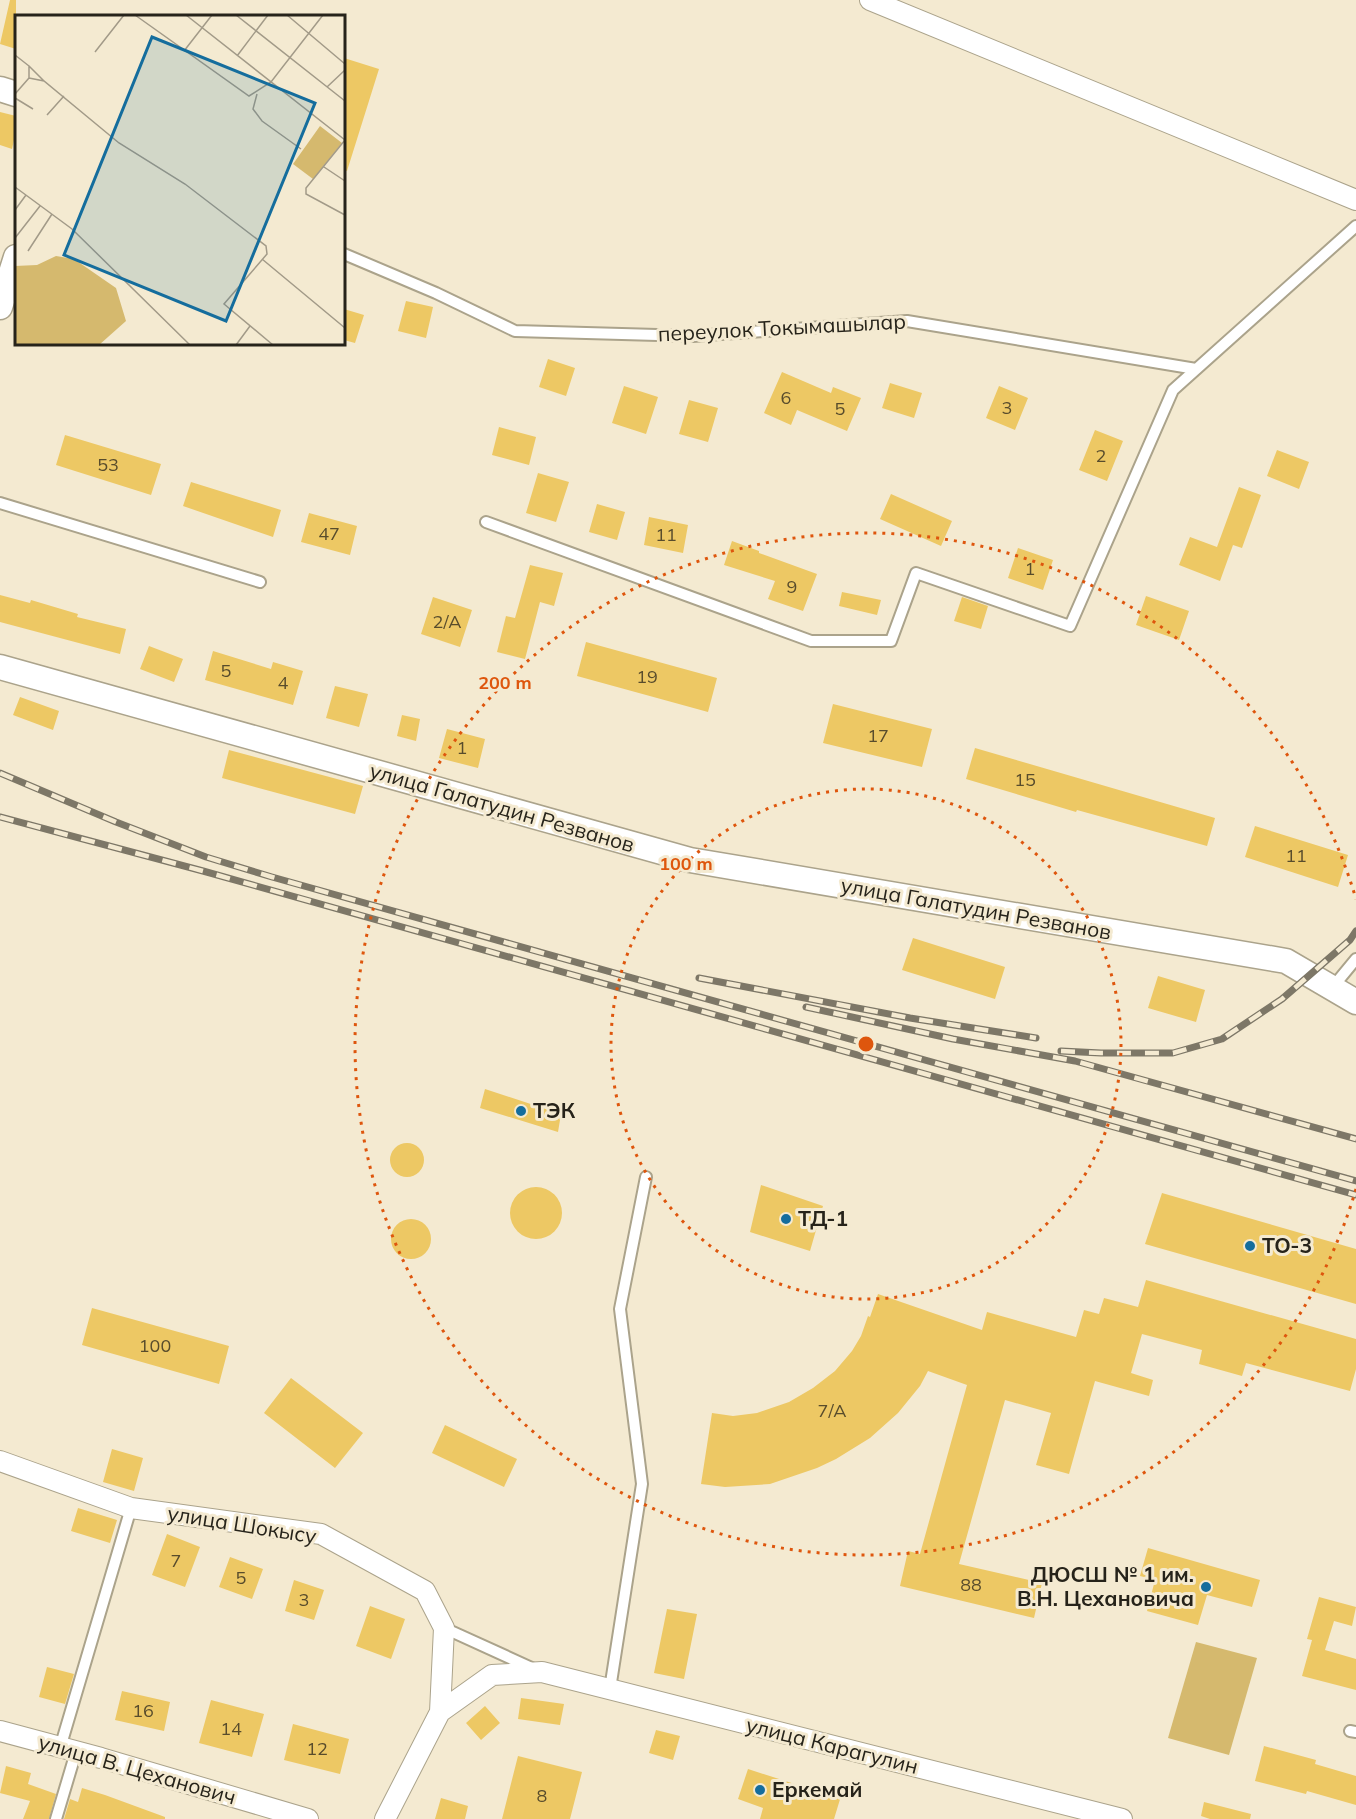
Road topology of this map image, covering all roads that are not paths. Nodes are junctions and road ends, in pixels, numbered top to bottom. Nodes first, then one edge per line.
1 (870, 0) edge
2 (0, 89) edge
3 (15, 94) edge
4 (1356, 200) edge
5 (1356, 226) edge
6 (345, 254) edge
7 (15, 260) edge
8 (0, 307) edge
9 (1196, 369) junction
10 (0, 503) edge
11 (486, 522) dead end
12 (260, 582) dead end
13 (0, 667) edge
14 (1356, 959) edge
15 (1332, 988) junction
16 (1356, 1002) edge
17 (646, 1177) dead end
18 (0, 1461) edge
19 (131, 1508) junction
20 (444, 1629) junction
21 (542, 1672) junction
22 (610, 1689) junction
23 (440, 1712) junction
24 (0, 1731) edge
25 (68, 1750) junction
26 (1087, 1815) edge
27 (56, 1819) edge
28 (308, 1819) edge
29 (385, 1819) edge
30 (1122, 1819) edge

1 - 4 street
2 - 3 street
5 - 9 lane
6 - 9 lane, переулок Токымашылар
7 - 8 street
9 - 11 lane
10 - 12 lane
13 - 15 street, улица Галатудин Резванов
14 - 15 lane
15 - 16 street, улица Галатудин Резванов
17 - 22 lane
18 - 19 street, улица Шокысу
19 - 20 street, улица Шокысу
19 - 25 lane
20 - 21 lane
20 - 23 street, улица Шокысу
21 - 22 street, улица Карагулин
21 - 23 street, улица Карагулин
22 - 26 street, улица Карагулин
23 - 29 street
24 - 25 street, улица В. Цеханович
25 - 27 lane
25 - 28 street, улица В. Цеханович
26 - 30 street, улица Карагулин

